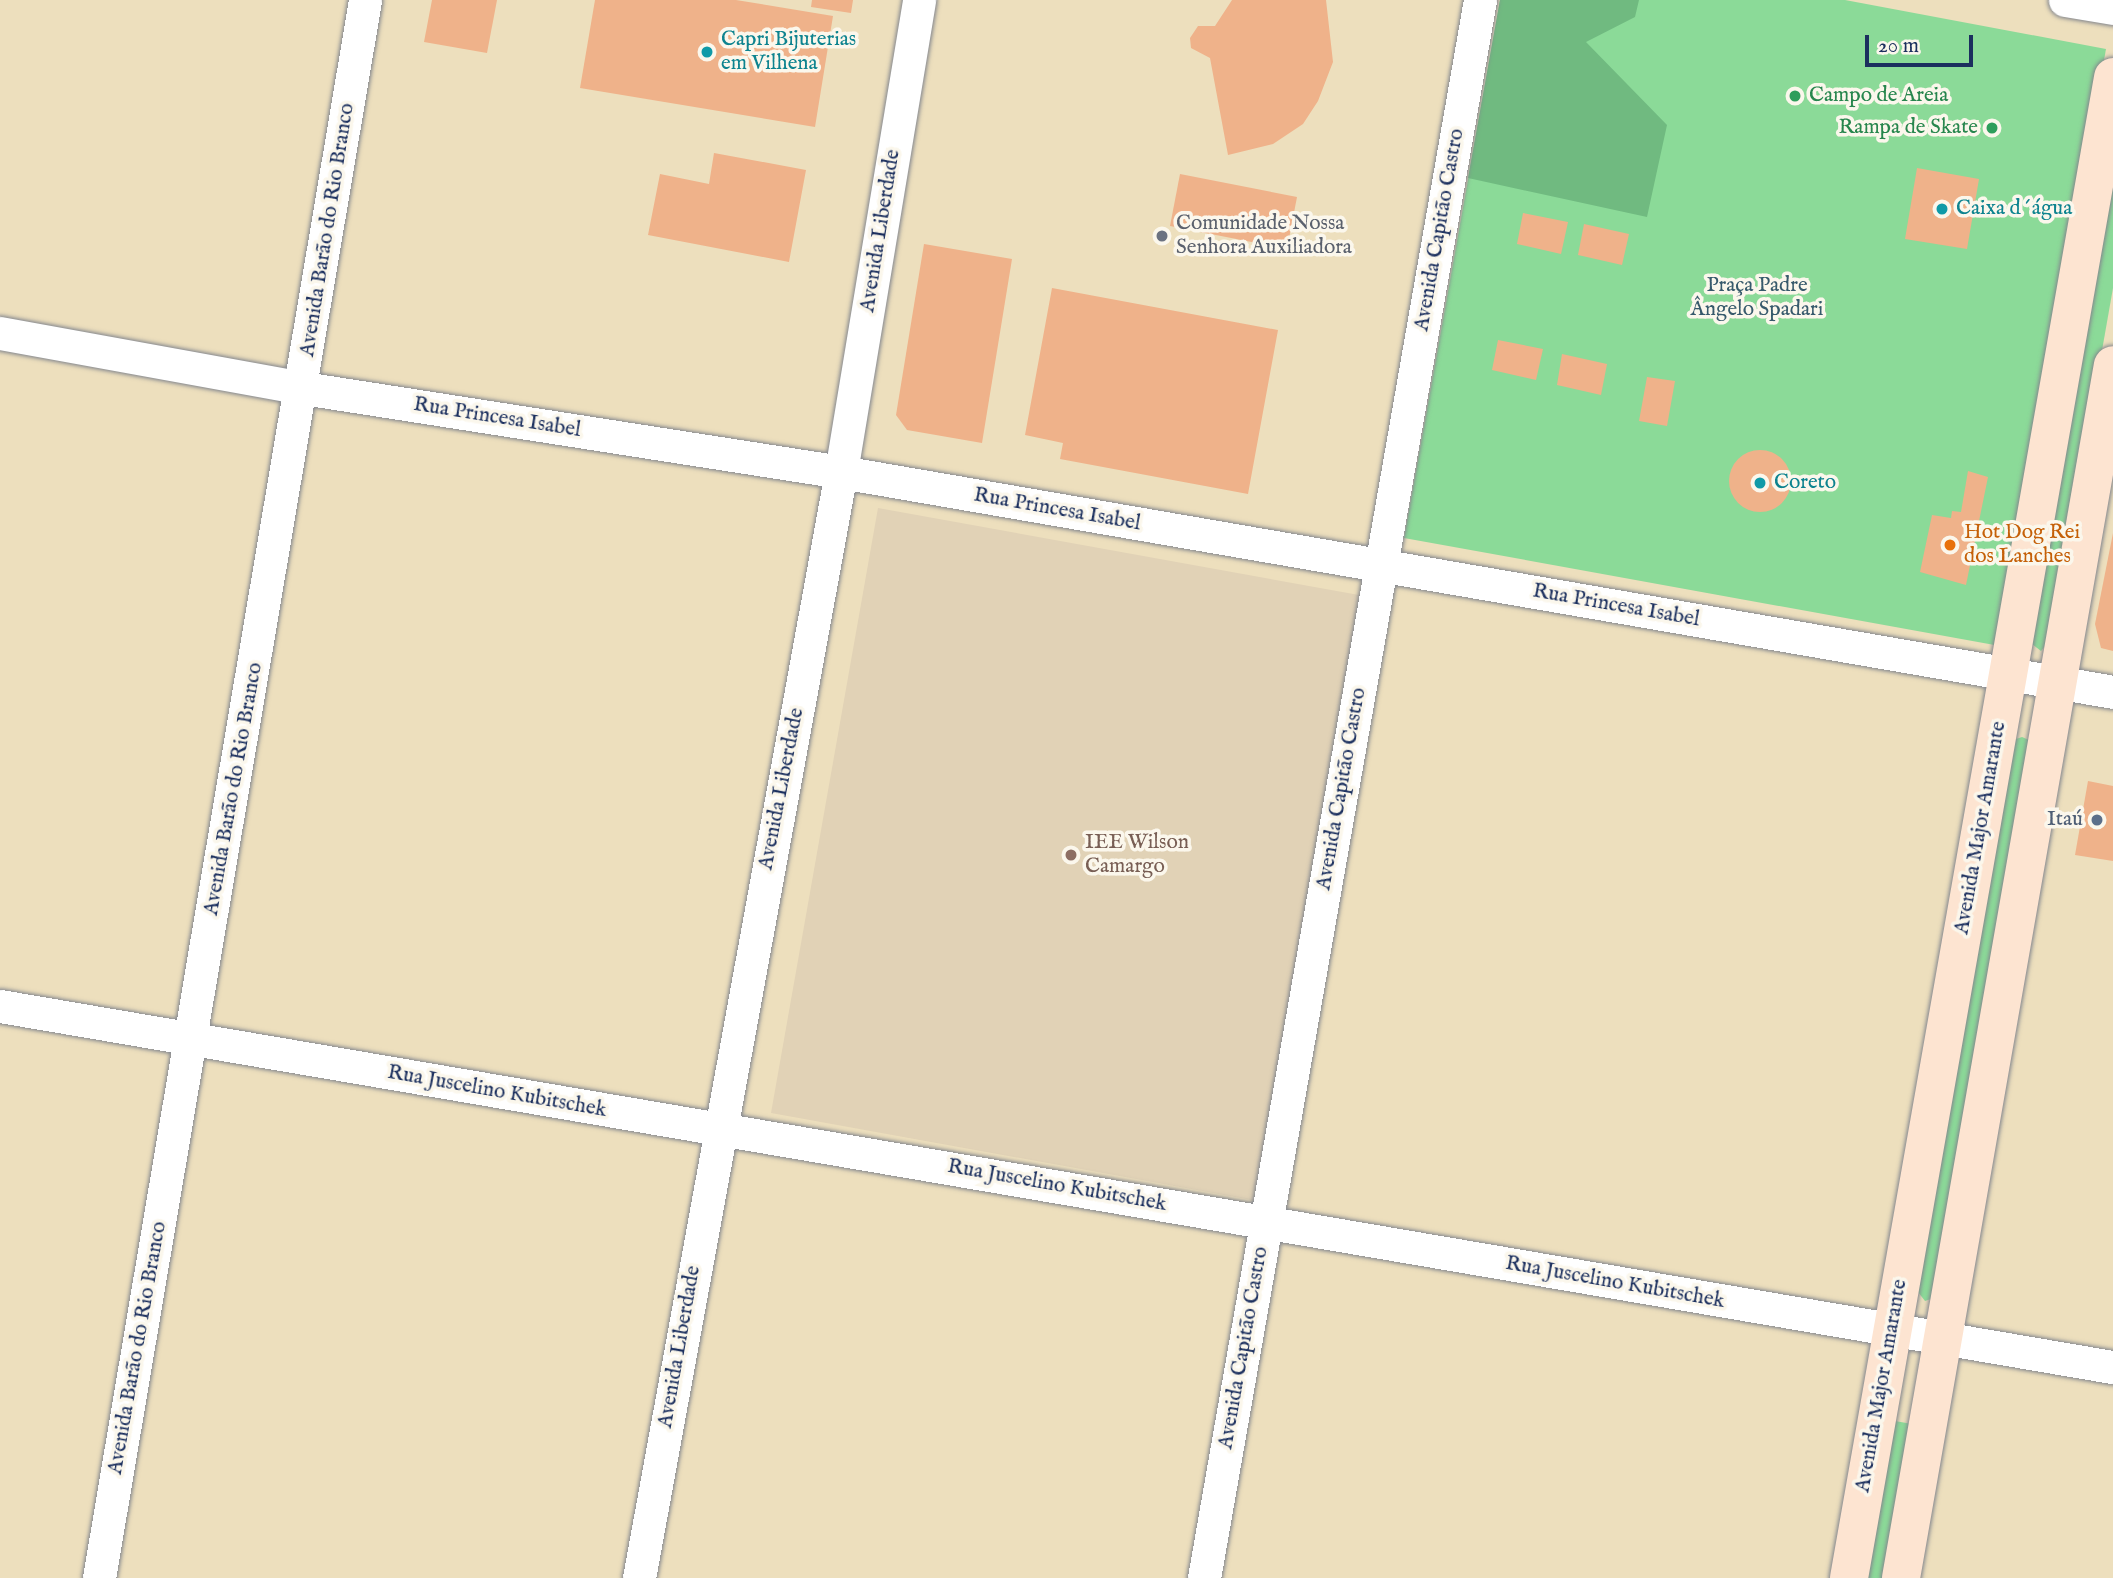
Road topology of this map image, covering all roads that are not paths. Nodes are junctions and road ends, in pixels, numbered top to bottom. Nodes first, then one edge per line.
1 (365, 0) edge
2 (919, 0) edge
3 (1480, 0) edge
4 (2065, 0) edge
5 (2113, 8) edge
6 (2113, 78) edge
7 (0, 333) edge
8 (2113, 365) edge
9 (303, 388) junction
10 (841, 472) junction
11 (1381, 567) junction
12 (2008, 673) junction
13 (2058, 681) junction
14 (2113, 692) edge
15 (0, 1006) edge
16 (191, 1040) junction
17 (718, 1129) junction
18 (1266, 1222) junction
19 (1891, 1332) junction
20 (1943, 1340) junction
21 (2113, 1367) edge
22 (99, 1578) edge
23 (639, 1578) edge
24 (1204, 1578) edge
25 (1849, 1578) edge
26 (1901, 1578) edge

1 - 9 street, Avenida Barão do Rio Branco
2 - 10 street, Avenida Liberdade
3 - 11 street, Avenida Capitão Castro
4 - 5 street
6 - 12 street, Avenida Major Amarante
7 - 9 street, Rua Princesa Isabel
8 - 13 street
9 - 10 street, Rua Princesa Isabel
9 - 16 street, Avenida Barão do Rio Branco
10 - 11 street, Rua Princesa Isabel
10 - 17 street, Avenida Liberdade
11 - 12 street, Rua Princesa Isabel
11 - 18 street, Avenida Capitão Castro
12 - 13 street, Rua Princesa Isabel
12 - 19 street, Avenida Major Amarante
13 - 14 street, Rua Princesa Isabel
13 - 20 street
15 - 16 street, Rua Juscelino Kubitschek
16 - 17 street, Rua Juscelino Kubitschek
16 - 22 street, Avenida Barão do Rio Branco
17 - 18 street, Rua Juscelino Kubitschek
17 - 23 street, Avenida Liberdade
18 - 19 street, Rua Juscelino Kubitschek
18 - 24 street, Avenida Capitão Castro
19 - 20 street, Rua Juscelino Kubitschek
19 - 25 street, Avenida Major Amarante
20 - 21 street, Rua Juscelino Kubitschek
20 - 26 street

